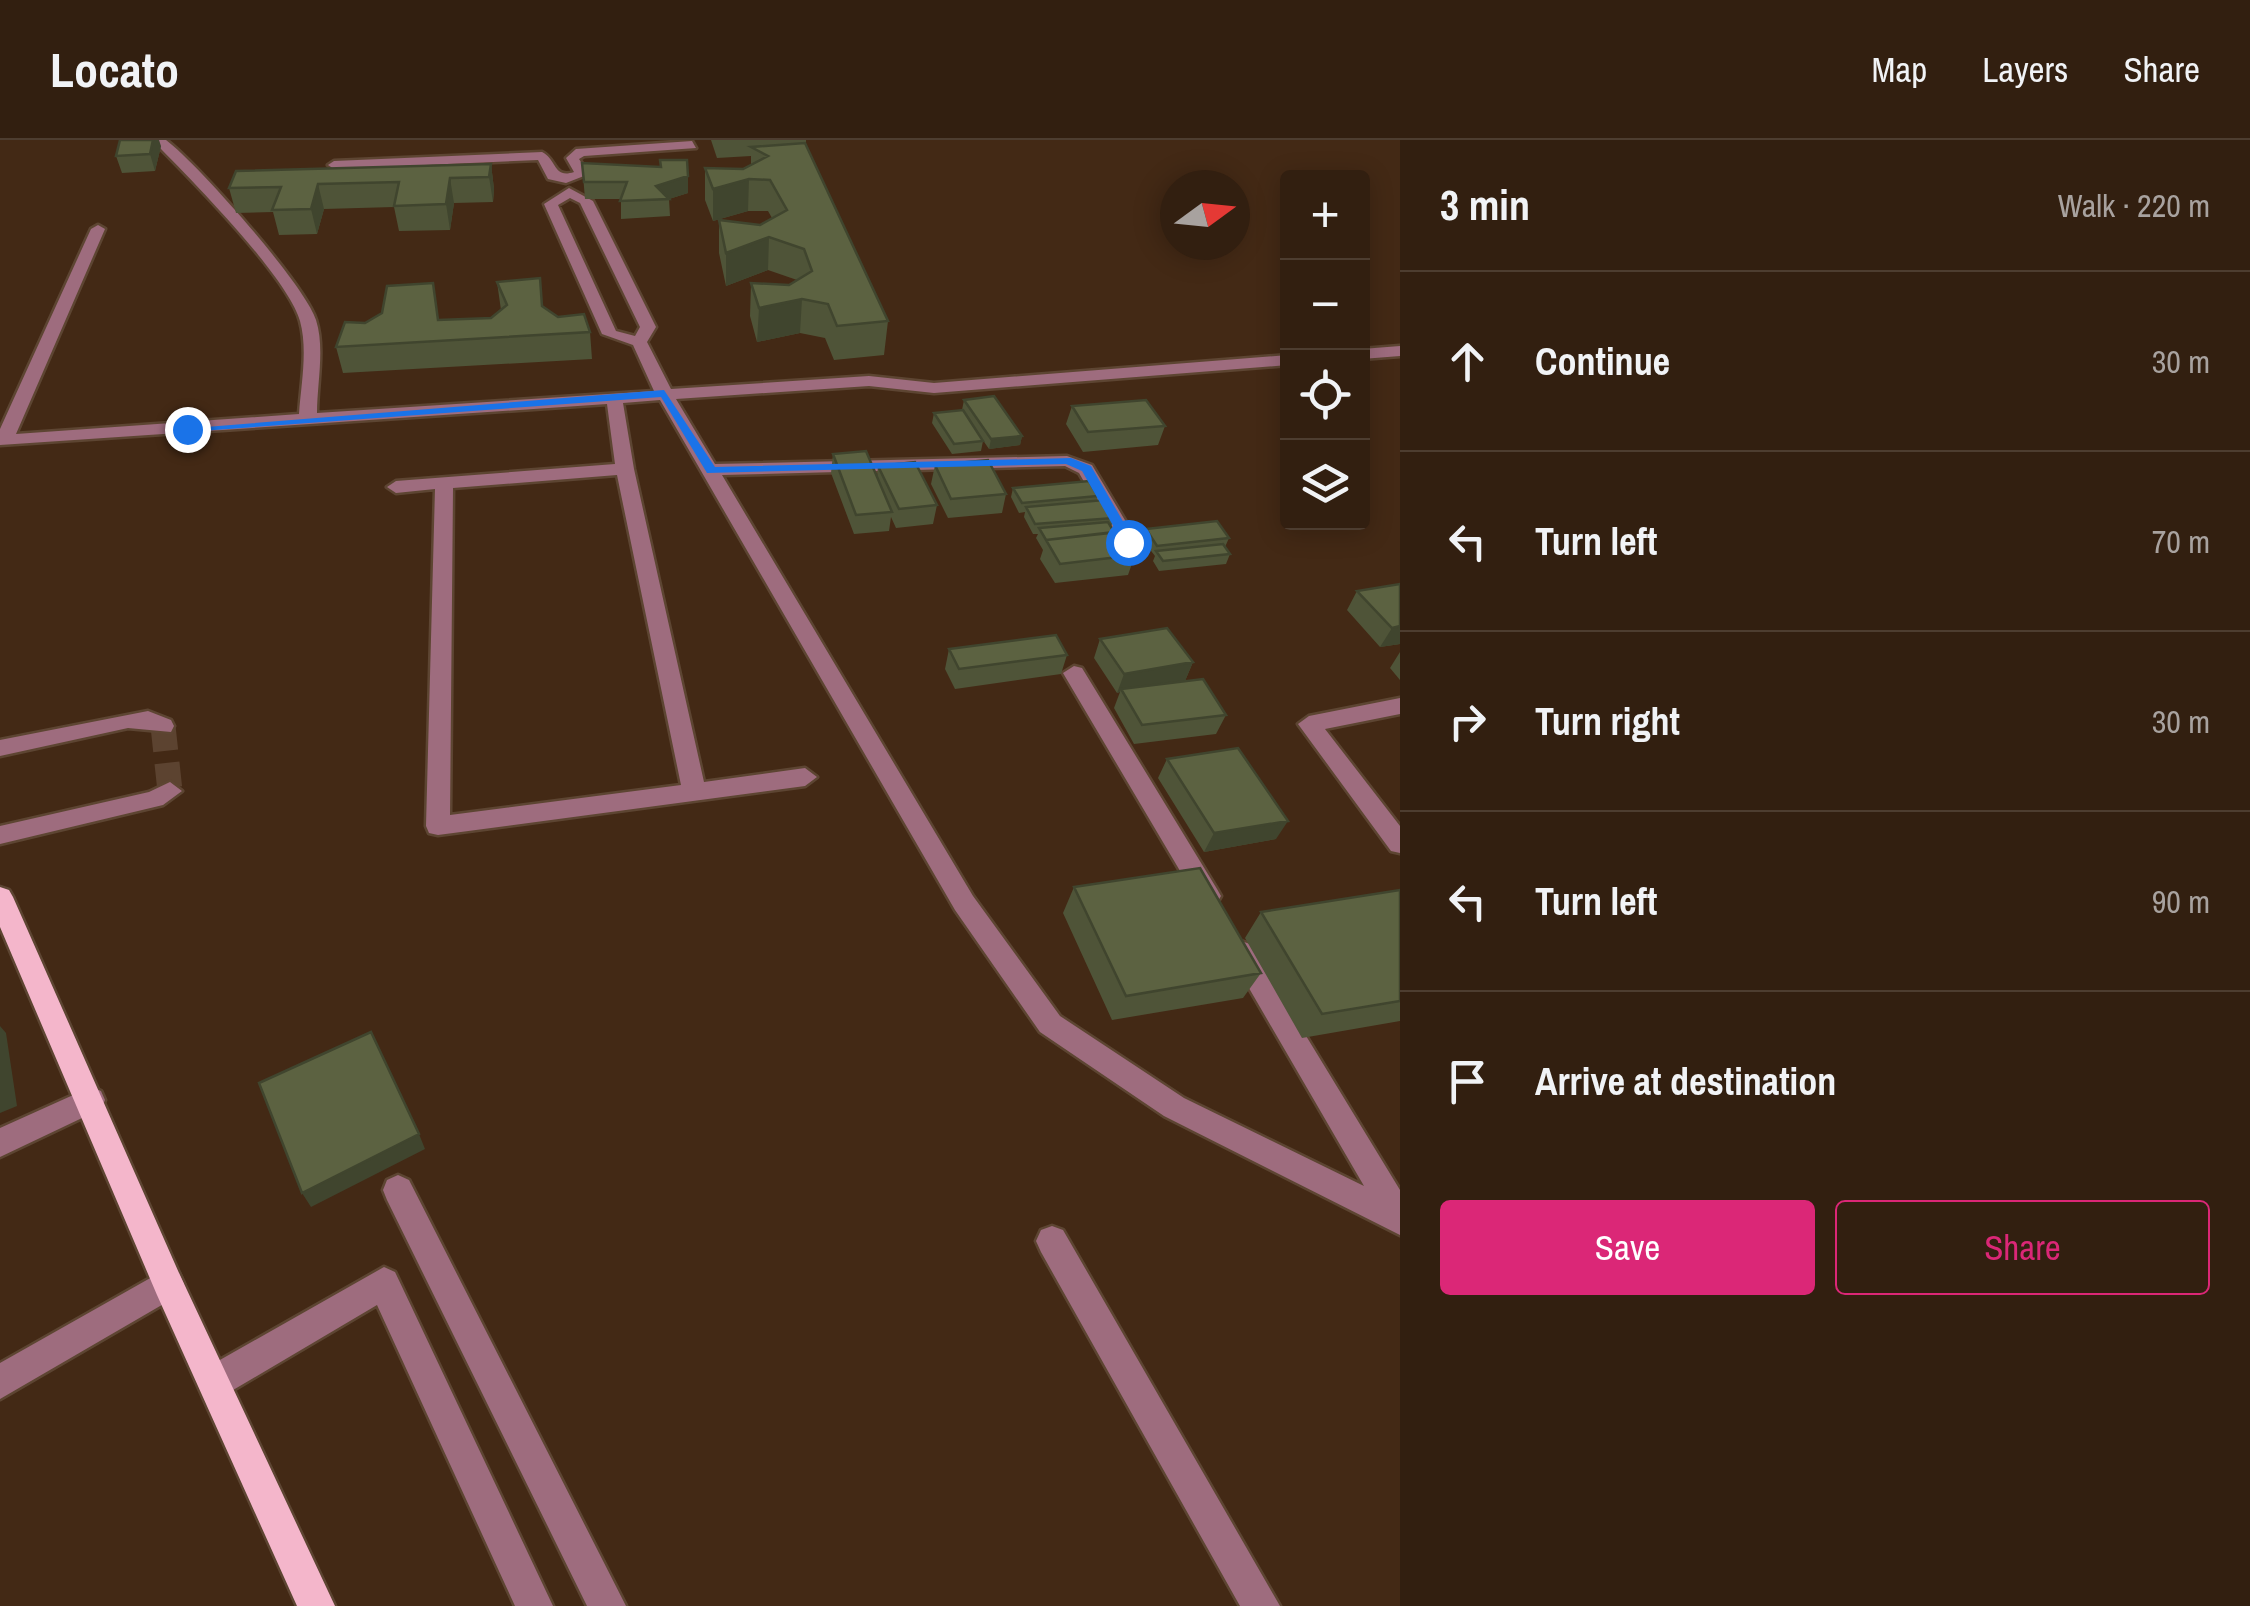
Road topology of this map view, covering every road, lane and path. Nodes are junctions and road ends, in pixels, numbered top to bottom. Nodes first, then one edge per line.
1 (158, 140) edge
2 (692, 145) dead end
3 (334, 165) edge
4 (568, 186) junction
5 (98, 229) dead end
6 (639, 342) junction
7 (1400, 351) edge
8 (1370, 353) edge
9 (1280, 361) edge
10 (664, 393) junction
11 (614, 397) junction
12 (308, 416) junction
13 (2, 440) edge
14 (625, 469) junction
15 (712, 470) junction
16 (444, 484) junction
17 (396, 486) dead end
18 (1128, 542) edge
19 (1074, 673) dead end
20 (1400, 706) edge
21 (162, 726) dead end
22 (0, 748) edge
23 (805, 777) dead end
24 (170, 790) dead end
25 (695, 793) junction
26 (0, 834) edge
27 (1400, 844) edge
28 (0, 897) edge
29 (91, 1100) junction
30 (0, 1143) edge
31 (398, 1190) dead end
32 (1400, 1219) edge
33 (1052, 1242) dead end
34 (168, 1284) junction
35 (216, 1381) junction
36 (0, 1382) edge
37 (316, 1606) edge
38 (534, 1606) edge
39 (607, 1606) edge
40 (1262, 1606) edge

1 - 12 street
2 - 4 street
3 - 4 street
4 - 6 street
4 - 6 street
5 - 13 street
6 - 10 street
7 - 8 street
9 - 10 street
10 - 11 street
10 - 15 street
11 - 12 street
11 - 14 street
12 - 13 street
14 - 16 street
14 - 25 street
15 - 18 street
15 - 32 street
16 - 17 street
16 - 25 street
19 - 32 street
20 - 27 street
21 - 22 street
23 - 25 street
24 - 26 street
28 - 29 main road
29 - 30 street
29 - 34 main road
31 - 39 street
33 - 40 street
34 - 35 main road
34 - 36 street
35 - 37 main road
35 - 38 street

